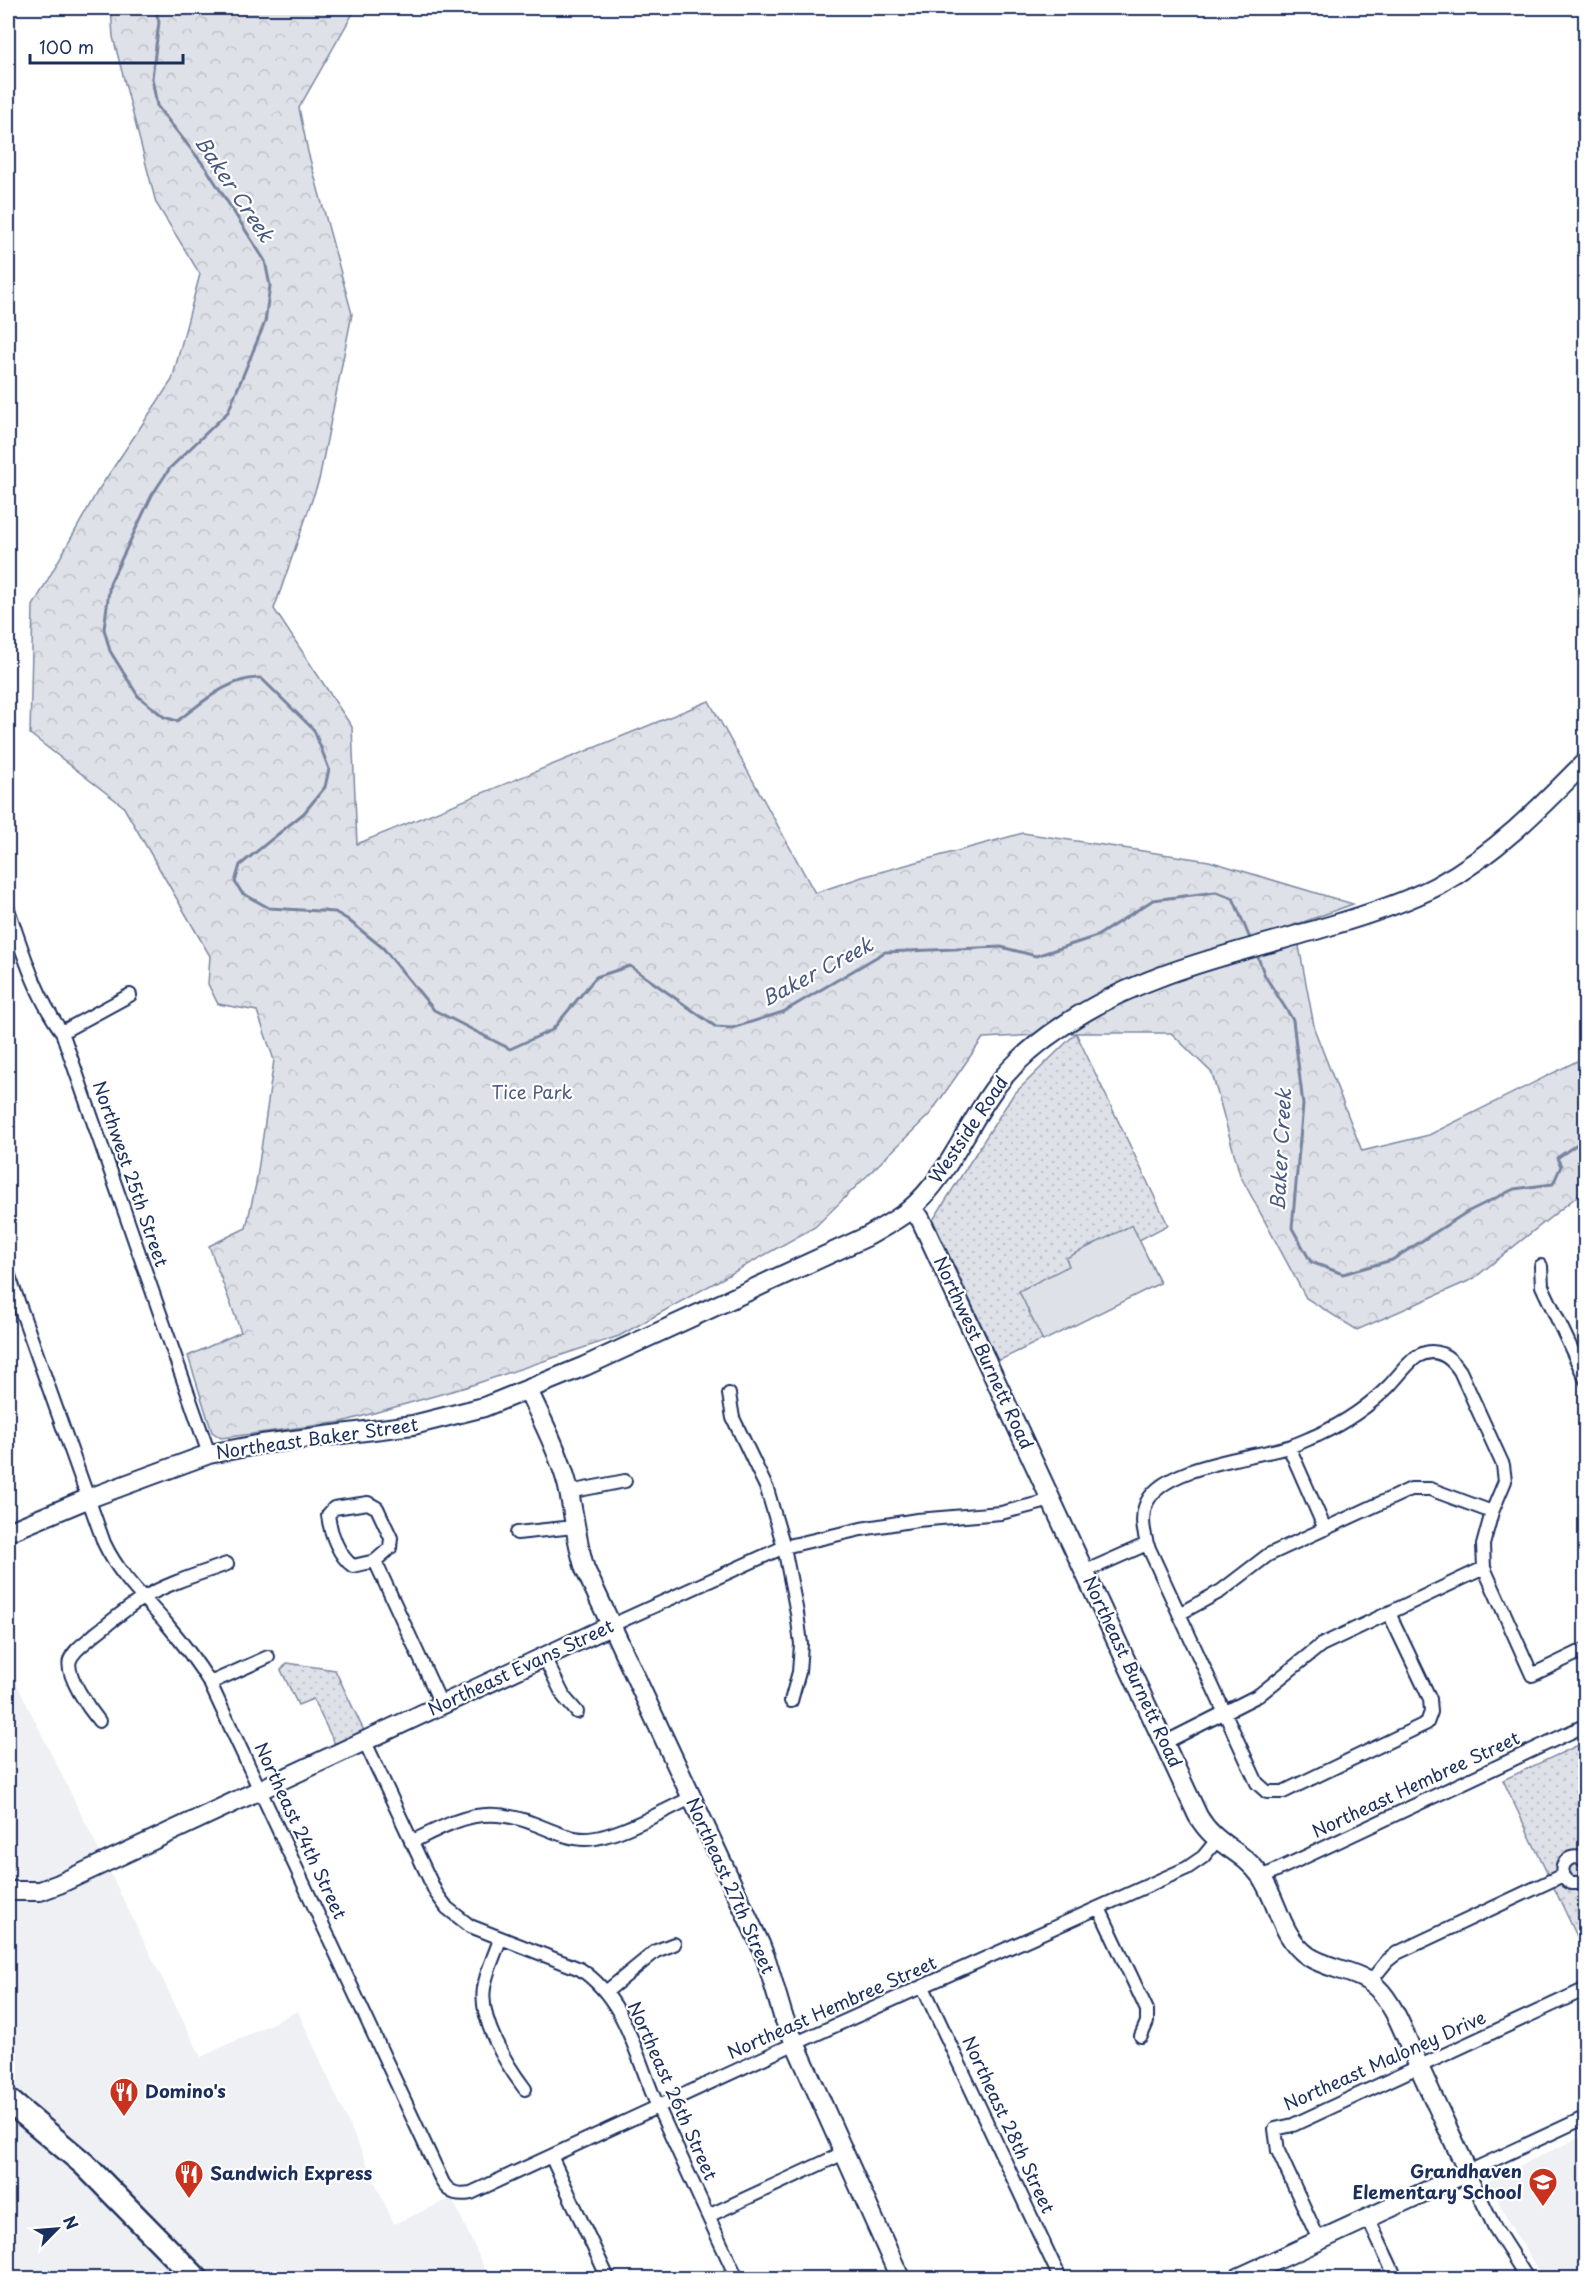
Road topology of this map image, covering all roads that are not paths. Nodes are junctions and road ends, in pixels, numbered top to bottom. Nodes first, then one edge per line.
1 (1586, 761) edge
2 (8, 909) edge
3 (130, 995) dead end
4 (62, 1032) junction
5 (909, 1210) junction
6 (1541, 1266) dead end
7 (8, 1273) edge
8 (1580, 1352) edge
9 (1586, 1380) edge
10 (528, 1390) junction
11 (729, 1394) dead end
12 (1288, 1447) junction
13 (209, 1455) junction
14 (625, 1481) dead end
15 (569, 1492) junction
16 (87, 1498) junction
17 (1052, 1500) junction
18 (1492, 1512) junction
19 (574, 1527) junction
20 (1325, 1529) junction
21 (8, 1532) edge
22 (517, 1533) dead end
23 (1147, 1544) junction
24 (784, 1547) junction
25 (375, 1561) junction
26 (227, 1564) dead end
27 (1484, 1568) junction
28 (1086, 1571) junction
29 (143, 1598) junction
30 (1389, 1613) junction
31 (1179, 1614) junction
32 (610, 1626) junction
33 (1586, 1650) edge
34 (268, 1657) dead end
35 (544, 1657) junction
36 (210, 1683) junction
37 (791, 1701) dead end
38 (442, 1706) junction
39 (577, 1712) dead end
40 (1225, 1713) junction
41 (99, 1720) dead end
42 (1586, 1725) edge
43 (365, 1742) junction
44 (1164, 1743) junction
45 (261, 1790) junction
46 (691, 1798) junction
47 (1217, 1840) junction
48 (411, 1842) junction
49 (1586, 1861) edge
50 (1563, 1875) junction
51 (1262, 1877) junction
52 (1586, 1879) edge
53 (8, 1891) edge
54 (1100, 1908) junction
55 (500, 1939) junction
56 (674, 1944) dead end
57 (1370, 1982) junction
58 (923, 1987) junction
59 (1586, 1989) edge
60 (606, 1991) junction
61 (1141, 2036) dead end
62 (796, 2044) junction
63 (1419, 2066) junction
64 (525, 2089) dead end
65 (8, 2100) edge
66 (658, 2107) junction
67 (1586, 2117) edge
68 (844, 2153) junction
69 (551, 2156) junction
70 (1468, 2172) junction
71 (454, 2193) joint
72 (708, 2216) junction
73 (1368, 2218) junction
74 (1319, 2240) junction
75 (196, 2278) edge
76 (608, 2278) edge
77 (737, 2278) edge
78 (900, 2278) edge
79 (1060, 2278) edge
80 (1238, 2278) edge
81 (1396, 2278) edge
82 (1527, 2278) edge

1 - 5 street, Westside Road
2 - 4 street, Northwest 25th Street
3 - 4 street
4 - 13 street, Northwest 25th Street
5 - 10 street, Westside Road
5 - 17 street, Northwest Burnett Road
6 - 8 street
7 - 16 street, Northeast 24th Street
8 - 9 street
10 - 13 street, Northeast Baker Street
10 - 15 street, Northeast 27th Street
11 - 24 street
12 - 18 street
12 - 20 street
12 - 23 street
13 - 16 street, Northeast Baker Street
14 - 15 street
15 - 19 street, Northeast 27th Street
16 - 21 street, Northeast Baker Street
16 - 29 street, Northeast 24th Street
17 - 24 street, Northeast Evans Street
17 - 28 street, Northeast Burnett Road
18 - 20 street
18 - 27 street
19 - 22 street
19 - 32 street, Northeast 27th Street
20 - 31 street
23 - 28 street
23 - 31 street
24 - 32 street, Northeast Evans Street
24 - 37 street
25 - 25 street
25 - 38 street
26 - 29 street
27 - 30 street
27 - 33 street
28 - 44 street, Northeast Burnett Road
29 - 36 street, Northeast 24th Street
29 - 41 street
30 - 40 street
30 - 40 street
31 - 40 street
32 - 35 street, Northeast Evans Street
32 - 46 street, Northeast 27th Street
34 - 36 street
35 - 38 street, Northeast Evans Street
35 - 39 street
36 - 45 street, Northeast 24th Street
38 - 43 street, Northeast Evans Street
40 - 44 street
42 - 51 street, Northeast Hembree Street
43 - 45 street, Northeast Evans Street
43 - 48 street, Northeast 26th Street
44 - 47 street, Northeast Burnett Road
45 - 53 street, Northeast Evans Street
45 - 71 street, Northeast 24th Street
46 - 48 street
46 - 62 street, Northeast 27th Street
47 - 51 street, Northeast Burnett Road
47 - 54 street, Northeast Hembree Street
48 - 55 street, Northeast 26th Street
49 - 50 street
50 - 52 street
50 - 57 street
51 - 57 street
54 - 58 street, Northeast Hembree Street
54 - 61 street
55 - 60 street, Northeast 26th Street
55 - 64 street
56 - 60 street
57 - 63 street
58 - 62 street, Northeast Hembree Street
58 - 79 street, Northeast 28th Street
59 - 63 street, Northeast Maloney Drive
60 - 66 street, Northeast 26th Street
62 - 66 street, Northeast Hembree Street
62 - 68 street, Northeast 27th Street
63 - 70 street
63 - 74 street, Northeast Maloney Drive
65 - 75 highway
66 - 69 street, Northeast Hembree Street
66 - 72 street, Northeast 26th Street
67 - 70 street
68 - 72 street
68 - 78 street, Northeast 27th Street
69 - 71 street, Northeast Hembree Street
69 - 76 street
70 - 73 street
70 - 82 street
72 - 77 street, Northeast 26th Street
73 - 74 street
73 - 81 street
74 - 80 street

